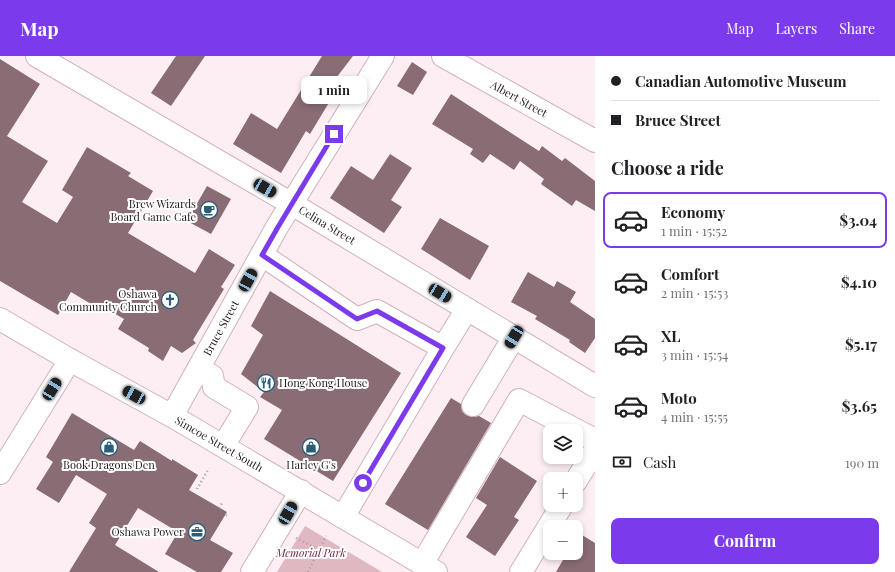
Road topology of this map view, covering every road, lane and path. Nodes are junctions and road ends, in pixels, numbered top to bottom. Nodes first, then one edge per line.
1 (36, 56) edge
2 (383, 56) edge
3 (444, 56) edge
4 (595, 141) edge
5 (292, 204) junction
6 (262, 255) junction
7 (467, 309) junction
8 (0, 319) edge
9 (514, 337) junction
10 (443, 348) junction
11 (70, 360) junction
12 (199, 369) junction
13 (595, 386) edge
14 (473, 405) dead end
15 (172, 416) junction
16 (595, 440) edge
17 (223, 446) junction
18 (595, 450) edge
19 (209, 468) dead end
20 (582, 472) edge
21 (0, 473) edge
22 (197, 489) dead end
23 (301, 491) junction
24 (222, 503) dead end
25 (219, 508) dead end
26 (558, 512) edge
27 (343, 516) junction
28 (326, 536) dead end
29 (294, 537) dead end
30 (319, 550) junction
31 (429, 568) edge
32 (252, 572) edge
33 (308, 572) edge
34 (521, 572) edge

1 - 5 street, Celina Street
2 - 5 street, Bruce Street
3 - 4 street, Albert Street
5 - 6 street, Bruce Street
5 - 7 street, Celina Street
6 - 10 street
6 - 12 street, Bruce Street
7 - 9 street, Celina Street
7 - 10 street
8 - 11 street, Simcoe Street South
9 - 13 street, Celina Street
9 - 14 street
10 - 27 street
11 - 15 street, Simcoe Street South
11 - 21 street
12 - 15 street, Bruce Street
12 - 17 street
15 - 17 street, Simcoe Street South
16 - 31 street
17 - 23 street, Simcoe Street South
18 - 20 street
19 - 22 path
23 - 27 street, Simcoe Street South
23 - 32 street
24 - 25 path
26 - 34 street
27 - 31 street, Simcoe Street South
28 - 30 path
29 - 30 path
30 - 33 path

